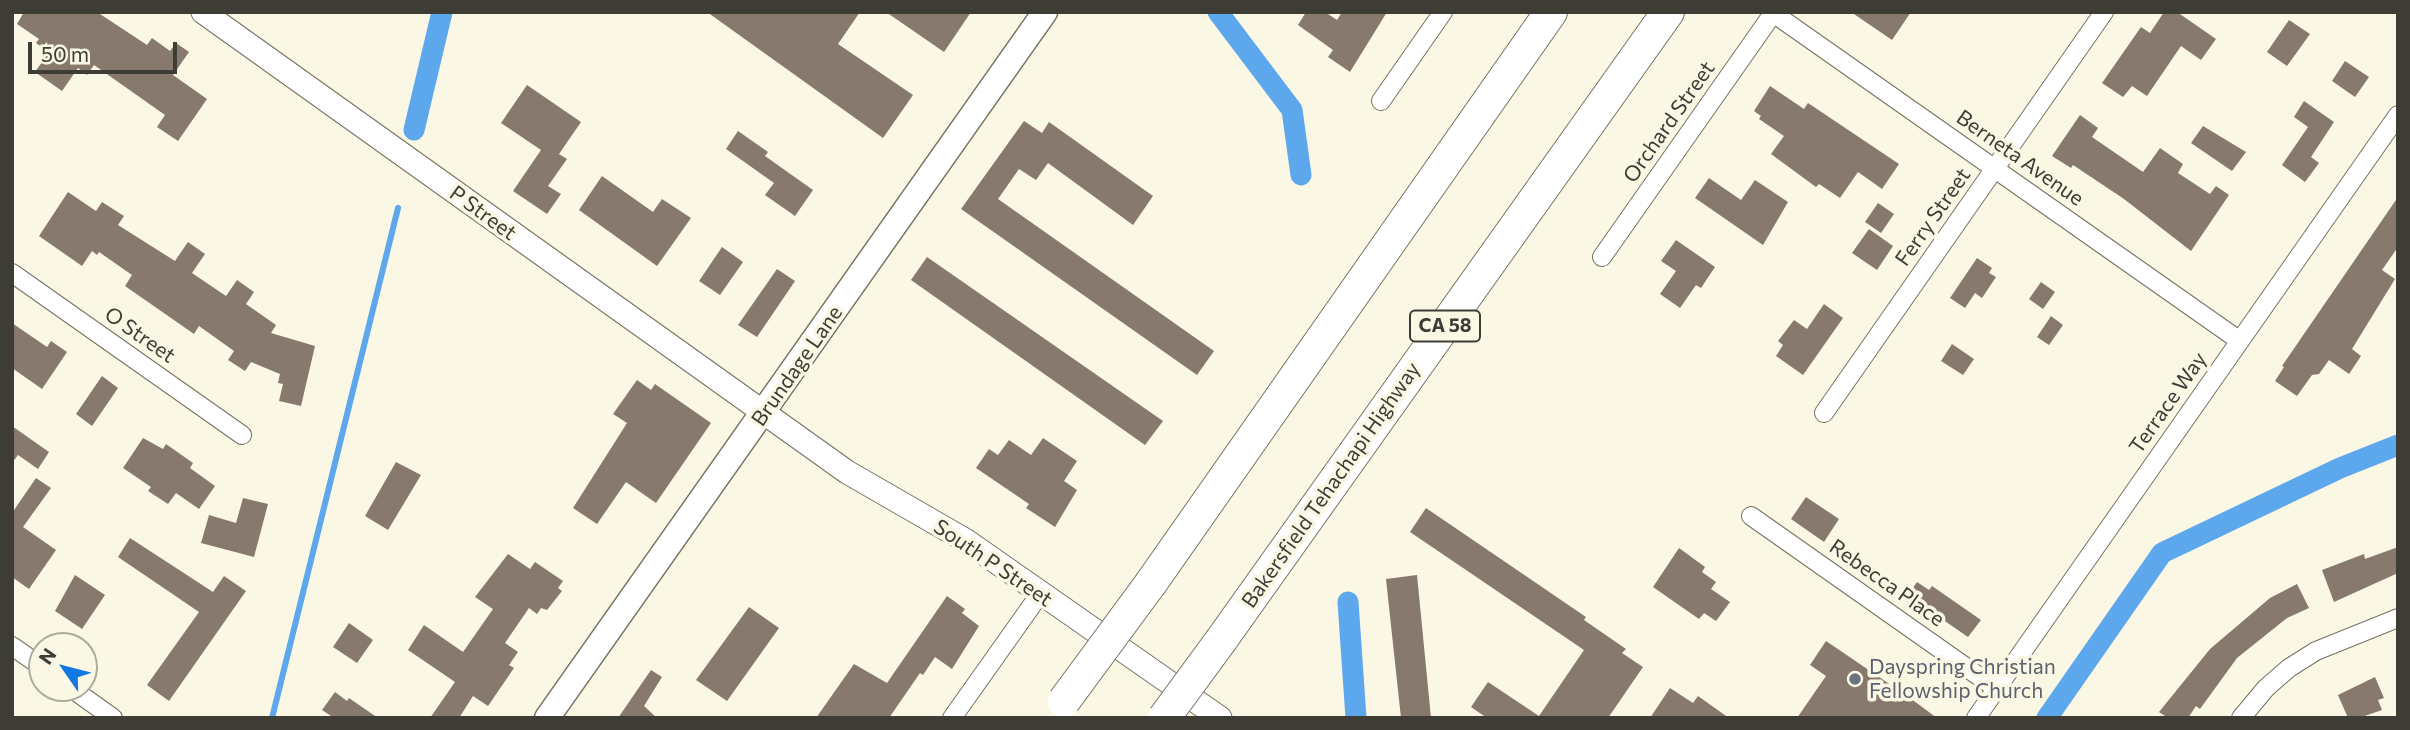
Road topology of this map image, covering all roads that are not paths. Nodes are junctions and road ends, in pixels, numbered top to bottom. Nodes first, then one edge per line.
1 (202, 12) edge
2 (1045, 12) edge
3 (1443, 12) edge
4 (1551, 12) edge
5 (1668, 12) edge
6 (1773, 12) edge
7 (2104, 12) edge
8 (1381, 101) dead end
9 (2398, 115) edge
10 (1995, 169) junction
11 (1602, 257) dead end
12 (12, 273) edge
13 (2240, 341) junction
14 (764, 413) junction
15 (1824, 413) dead end
16 (242, 435) dead end
17 (1751, 516) dead end
18 (1040, 594) junction
19 (2398, 618) edge
20 (12, 646) edge
21 (28, 657) edge
22 (1997, 689) junction
23 (87, 702) edge
24 (1058, 710) edge
25 (102, 715) edge
26 (547, 718) edge
27 (952, 718) edge
28 (1164, 718) edge
29 (1220, 718) edge
30 (1976, 718) edge
31 (2241, 718) edge

1 - 14 street, P Street
2 - 14 main road, Brundage Lane
3 - 8 street
4 - 24 highway, bridge
5 - 28 highway, Bakersfield Tehachapi Highway / CA 58, bridge
6 - 10 street, Berneta Avenue
6 - 11 street, Orchard Street
7 - 10 street, Ferry Street
9 - 13 street, Terrace Way
10 - 13 street, Berneta Avenue
10 - 15 street, Ferry Street
12 - 16 street, O Street
13 - 22 street, Terrace Way
14 - 18 street, South P Street
14 - 26 main road, Brundage Lane
17 - 22 street, Rebecca Place
18 - 27 street
18 - 29 street, South P Street
19 - 31 street
20 - 21 street
22 - 30 street, Terrace Way
23 - 25 street

